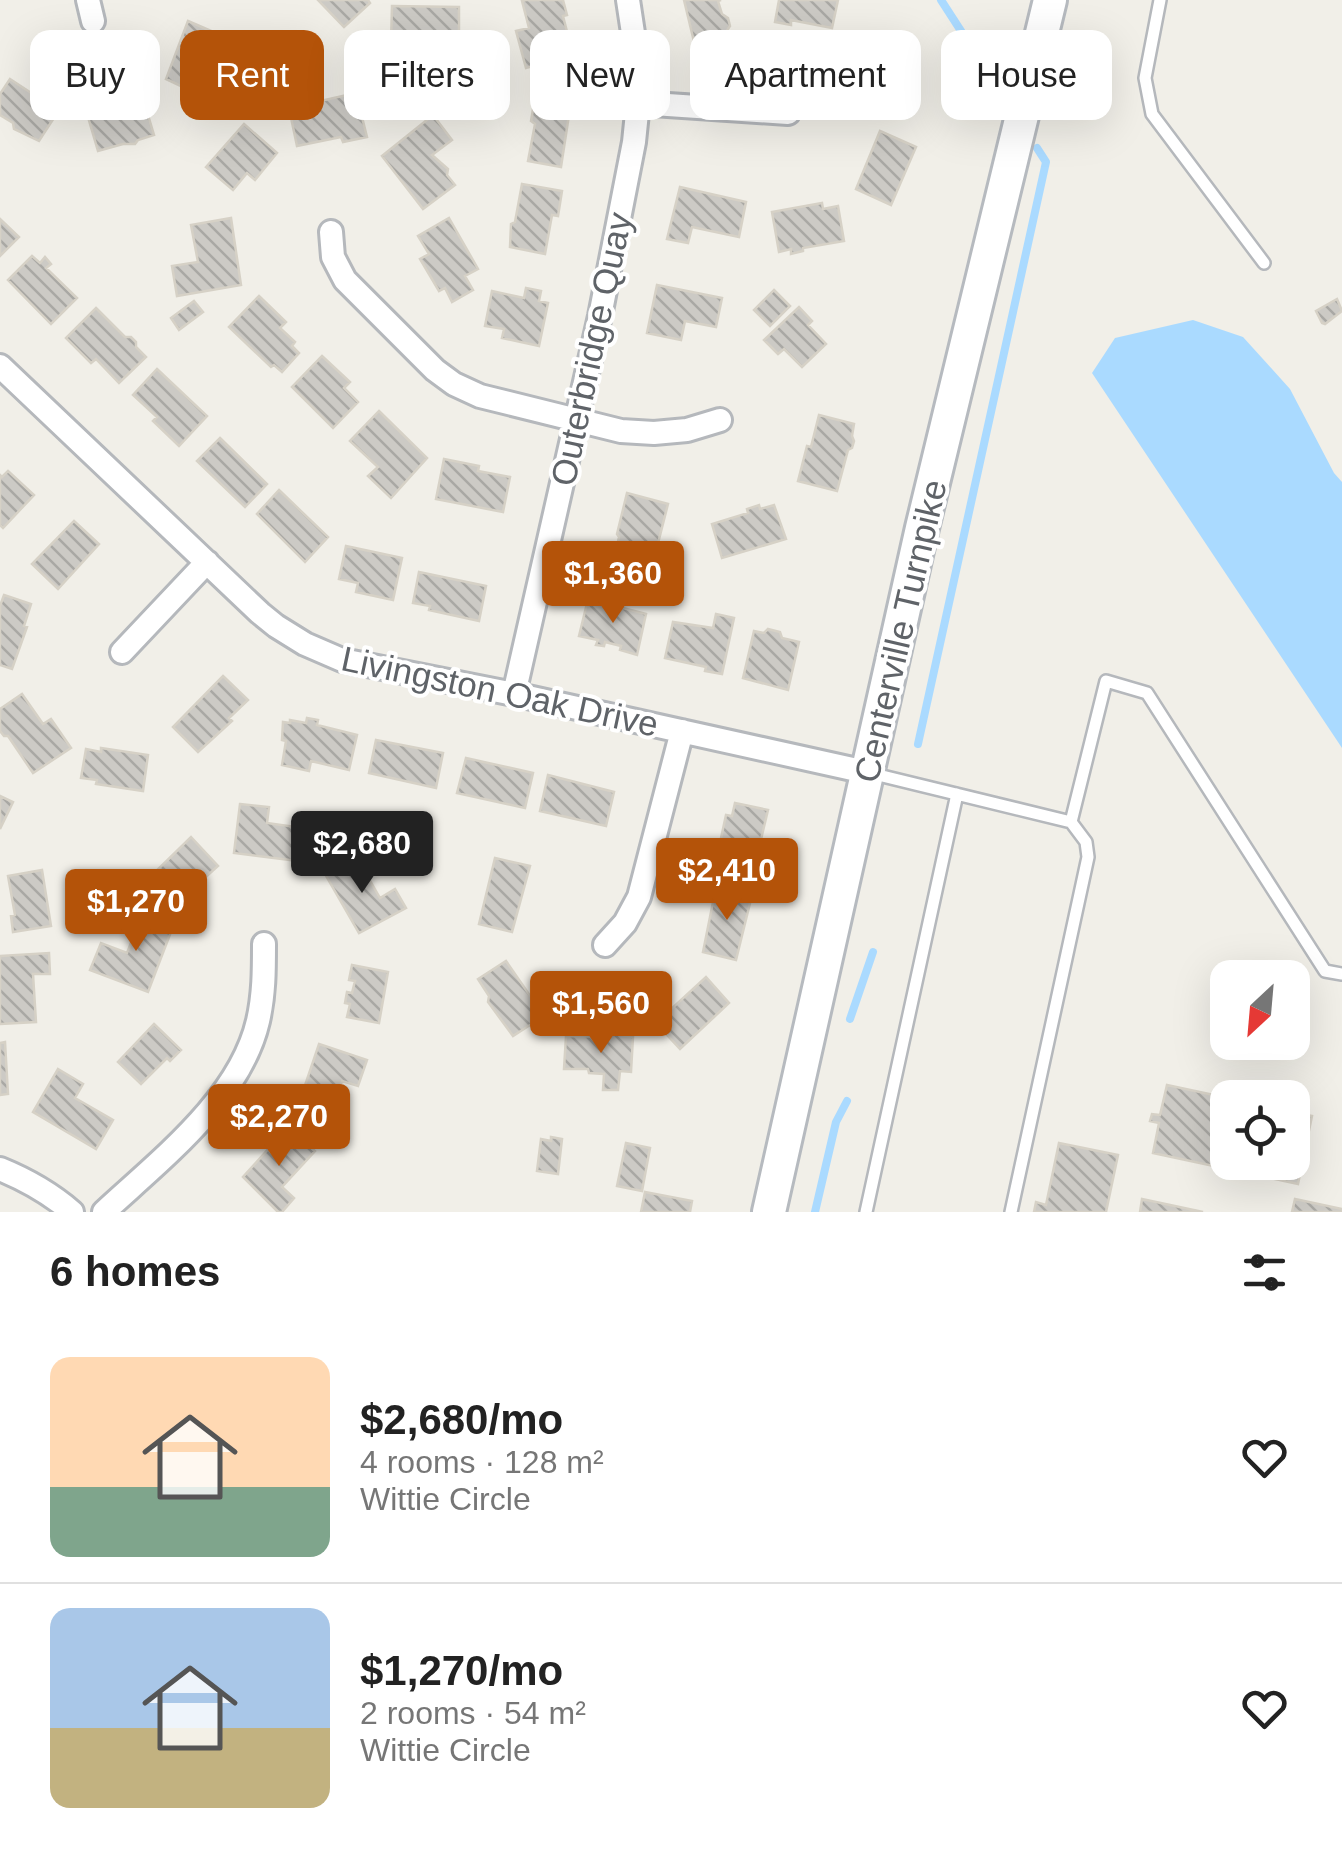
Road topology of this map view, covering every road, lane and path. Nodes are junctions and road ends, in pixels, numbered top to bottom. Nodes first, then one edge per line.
1 (628, 0) edge
2 (1050, 0) edge
3 (1160, 0) edge
4 (633, 30) edge
5 (636, 120) edge
6 (331, 232) dead end
7 (1264, 263) dead end
8 (0, 366) edge
9 (577, 420) junction
10 (720, 420) dead end
11 (207, 562) junction
12 (122, 652) dead end
13 (514, 694) junction
14 (682, 730) junction
15 (866, 772) junction
16 (957, 794) junction
17 (1071, 822) junction
18 (264, 944) dead end
19 (606, 945) dead end
20 (1342, 974) edge
21 (0, 1169) edge
22 (72, 1212) edge
23 (104, 1212) edge
24 (770, 1212) edge
25 (866, 1212) edge
26 (1011, 1212) edge

1 - 4 street, Outerbridge Quay
2 - 15 main road, Centerville Turnpike
3 - 7 lane
5 - 9 street, Outerbridge Quay
6 - 9 street
8 - 11 street, Livingston Oak Drive
9 - 10 street
9 - 13 street, Outerbridge Quay
11 - 12 street
11 - 13 street, Livingston Oak Drive
13 - 14 street, Livingston Oak Drive
14 - 15 street, Livingston Oak Drive
14 - 19 street
15 - 16 lane
15 - 24 main road, Centerville Turnpike
16 - 17 lane
16 - 25 lane
17 - 20 lane
17 - 26 lane
18 - 23 street
21 - 22 street

